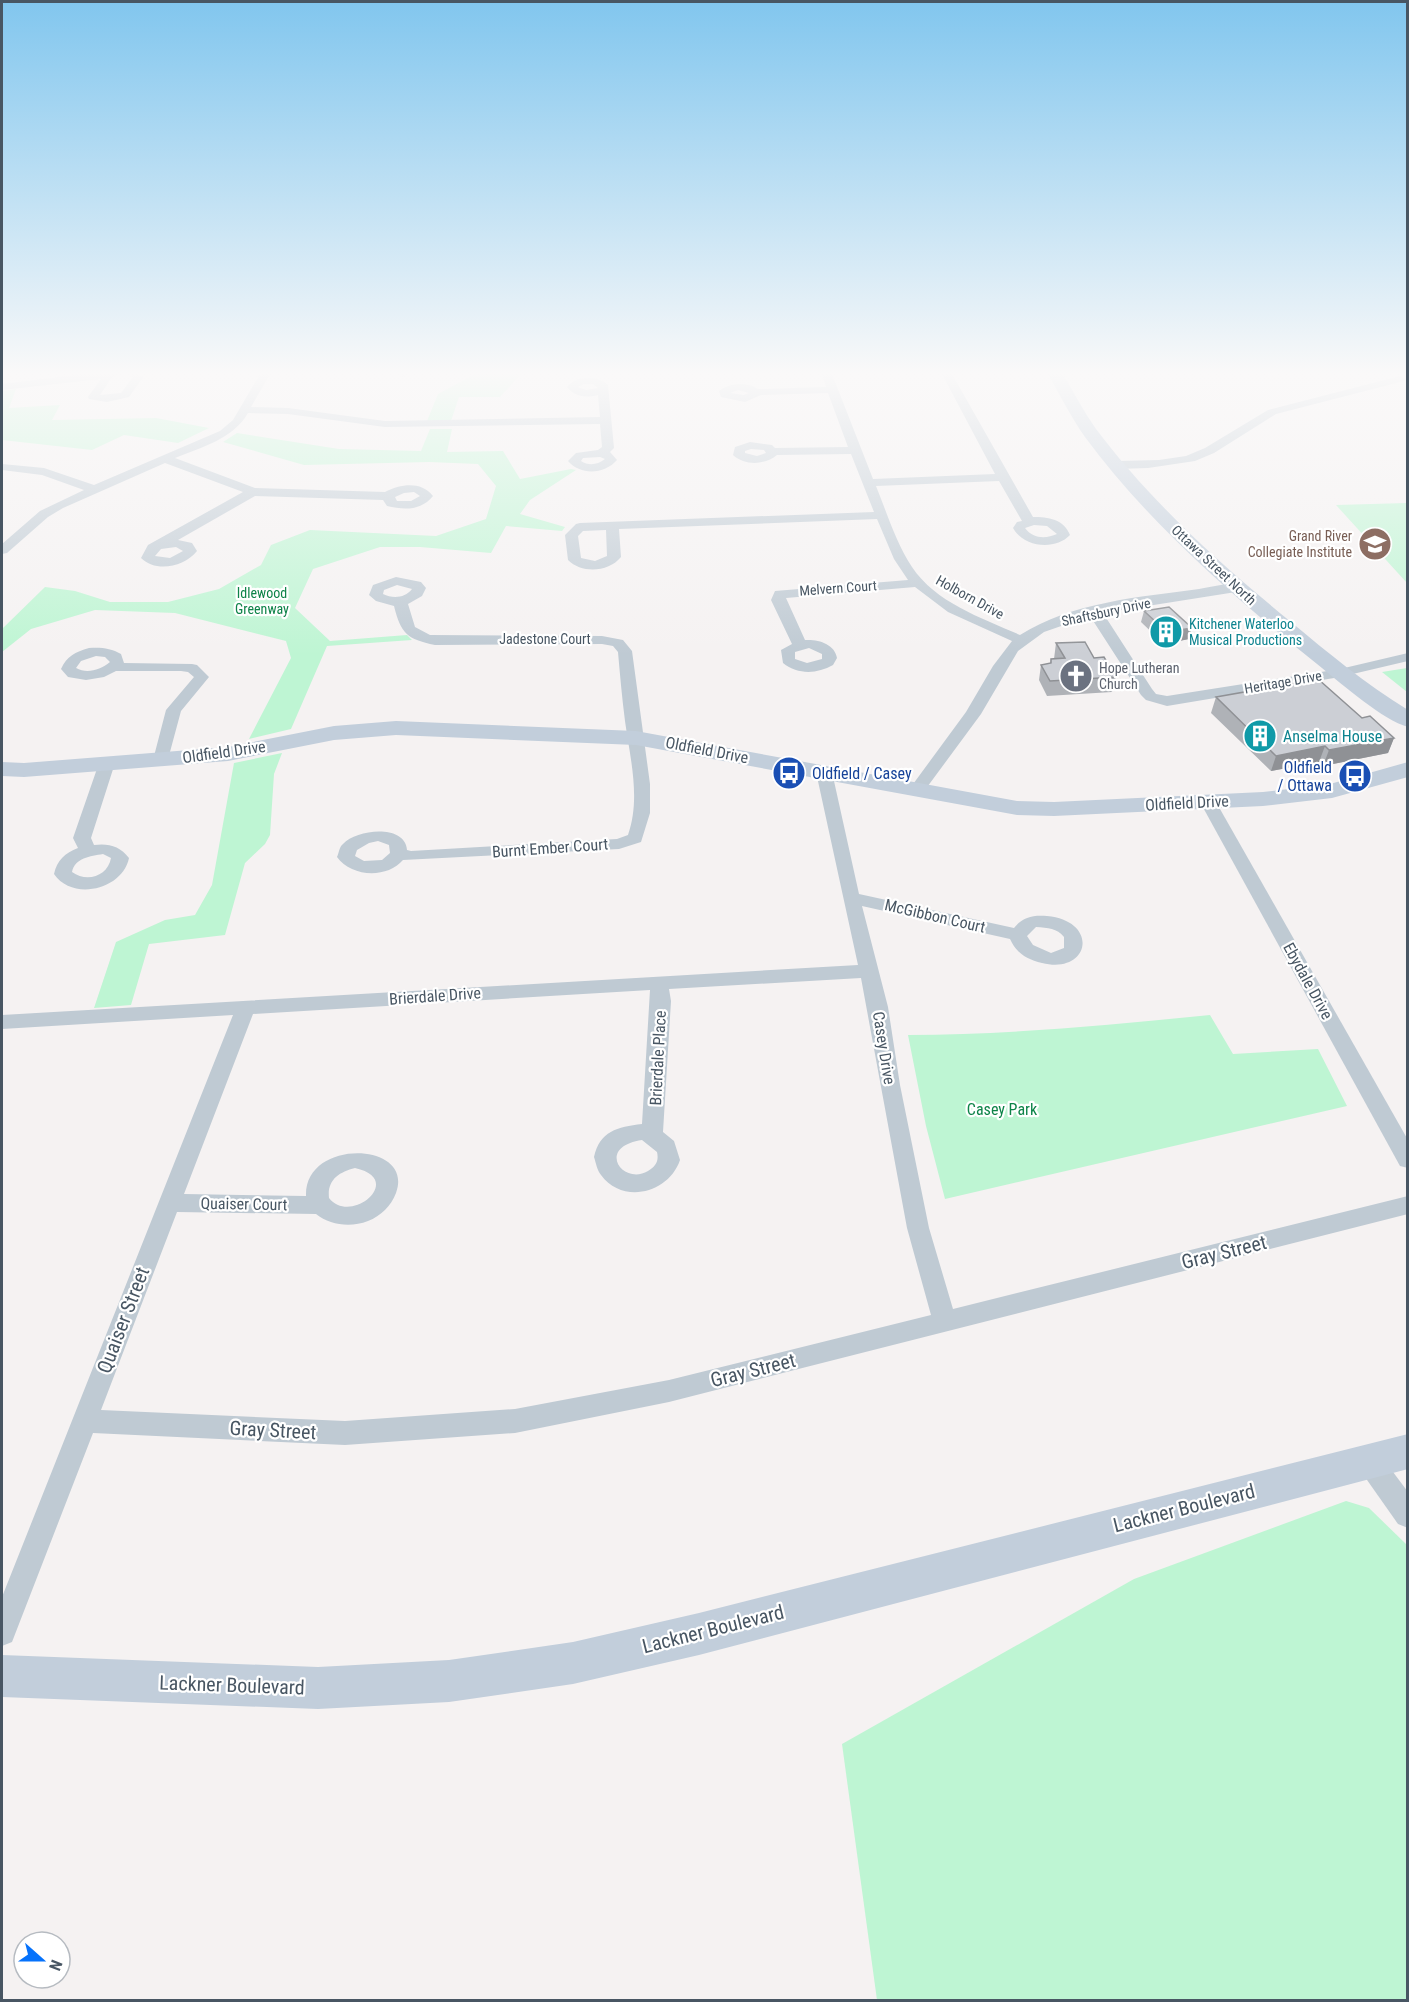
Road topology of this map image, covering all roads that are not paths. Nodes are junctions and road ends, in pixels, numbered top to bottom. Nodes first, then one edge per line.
1 (6, 467) edge
2 (146, 467) edge
3 (188, 467) edge
4 (861, 467) edge
5 (998, 467) edge
6 (1119, 467) edge
7 (1003, 477) junction
8 (868, 483) junction
9 (94, 489) junction
10 (253, 492) junction
11 (388, 496) dead end
12 (882, 515) junction
13 (1029, 522) dead end
14 (612, 526) dead end
15 (160, 545) dead end
16 (3, 547) edge
17 (918, 583) junction
18 (1236, 588) junction
19 (400, 601) dead end
20 (1093, 611) junction
21 (1021, 640) junction
22 (800, 645) dead end
23 (1407, 657) edge
24 (114, 667) dead end
25 (1340, 673) junction
26 (1407, 720) edge
27 (636, 738) junction
28 (161, 760) junction
29 (107, 763) junction
30 (2, 769) edge
31 (1407, 769) edge
32 (824, 772) junction
33 (916, 791) junction
34 (1208, 802) junction
35 (88, 851) dead end
36 (398, 854) dead end
37 (851, 899) junction
38 (1018, 935) dead end
39 (868, 971) junction
40 (659, 982) junction
41 (246, 1007) junction
42 (2, 1023) edge
43 (652, 1134) dead end
44 (1407, 1160) edge
45 (168, 1203) junction
46 (320, 1205) dead end
47 (1407, 1205) edge
48 (945, 1323) junction
49 (84, 1421) junction
50 (1407, 1451) edge
51 (1369, 1461) junction
52 (1407, 1515) edge
53 (2, 1632) edge
54 (2, 1676) edge

1 - 9 street
2 - 9 street
3 - 10 street
4 - 8 street, Holborn Drive
5 - 7 street
6 - 18 main road, Ottawa Street North
7 - 8 street
7 - 13 street
8 - 12 street, Holborn Drive
9 - 16 street
10 - 11 street
10 - 15 street
12 - 14 street
12 - 17 street, Holborn Drive
17 - 21 street, Holborn Drive
17 - 22 street, Melvern Court
18 - 20 street, Shaftsbury Drive
18 - 25 main road, Ottawa Street North
19 - 27 street, Jadestone Court
20 - 21 street, Shaftsbury Drive
20 - 25 street, Heritage Drive
21 - 33 street, Shaftsbury Drive
23 - 25 street, Heritage Drive
24 - 28 street
25 - 26 main road, Ottawa Street North
27 - 28 main road, Oldfield Drive
27 - 32 main road, Oldfield Drive
27 - 36 street, Burnt Ember Court
28 - 29 main road, Oldfield Drive
29 - 30 main road, Oldfield Drive
29 - 35 street
31 - 34 main road, Oldfield Drive
32 - 33 main road, Oldfield Drive
32 - 37 street, Casey Drive
33 - 34 main road, Oldfield Drive
34 - 44 street, Ebydale Drive
37 - 38 street, McGibbon Court
37 - 39 street, Casey Drive
39 - 40 street, Brierdale Drive
39 - 48 street, Casey Drive
40 - 41 street, Brierdale Drive
40 - 43 street, Brierdale Place
41 - 42 street, Brierdale Drive
41 - 45 street, Quaiser Street
45 - 46 street, Quaiser Court
45 - 49 street, Quaiser Street
47 - 48 street, Gray Street
48 - 49 street, Gray Street
49 - 53 street, Quaiser Street
50 - 51 main road, Lackner Boulevard
51 - 52 street
51 - 54 main road, Lackner Boulevard

